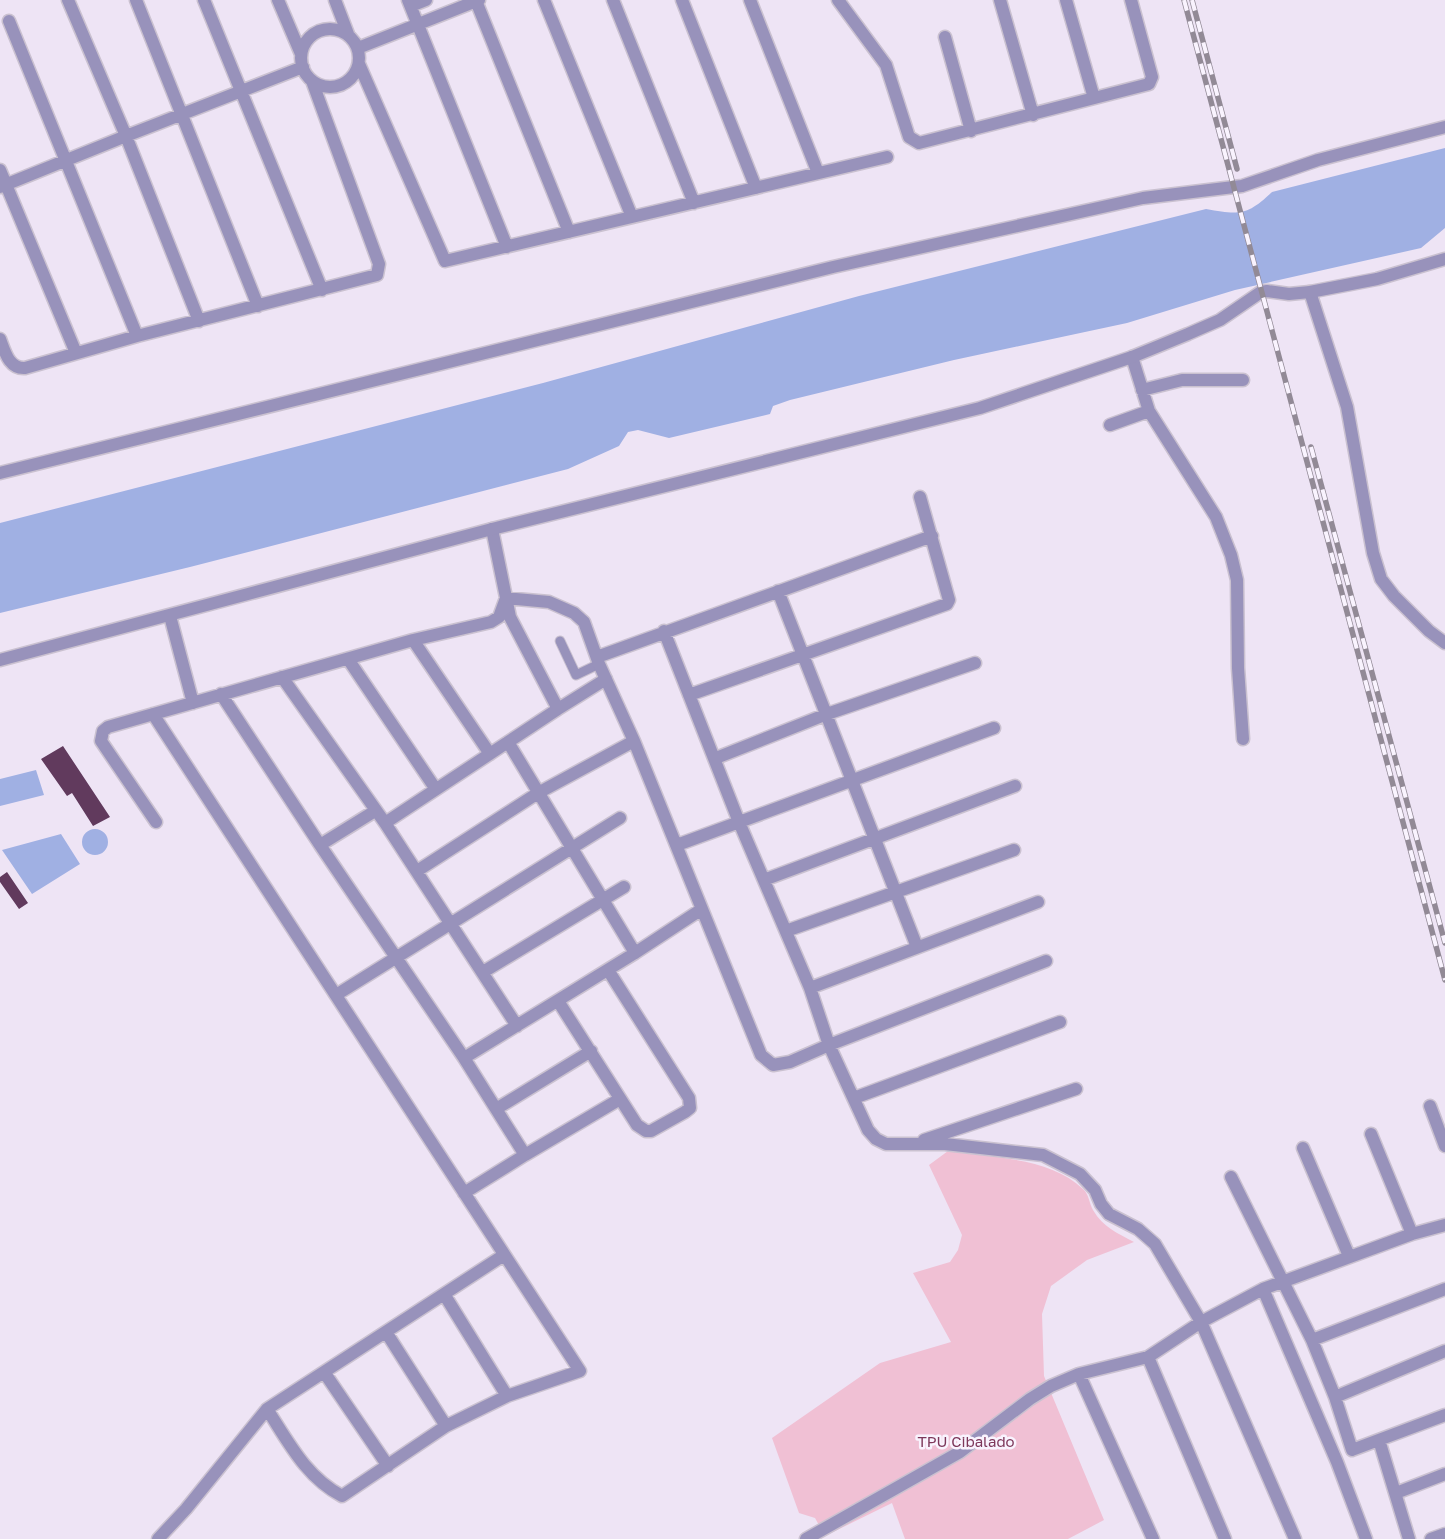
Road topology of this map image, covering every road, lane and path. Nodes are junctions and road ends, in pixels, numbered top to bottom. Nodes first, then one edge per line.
1 (68, 0) edge
2 (136, 0) edge
3 (204, 0) edge
4 (278, 0) edge
5 (335, 0) edge
6 (426, 0) edge
7 (544, 0) edge
8 (613, 0) edge
9 (682, 0) edge
10 (750, 0) edge
11 (838, 0) edge
12 (1000, 0) edge
13 (1066, 0) edge
14 (1131, 0) edge
15 (477, 1) edge
16 (409, 3) edge
17 (9, 21) dead end
18 (419, 26) junction
19 (348, 34) junction
20 (945, 36) dead end
21 (358, 48) junction
22 (301, 54) junction
23 (359, 64) junction
24 (302, 68) junction
25 (312, 81) junction
26 (242, 92) junction
27 (1094, 98) junction
28 (182, 113) junction
29 (1033, 115) junction
30 (1445, 127) edge
31 (971, 131) junction
32 (126, 136) junction
33 (887, 157) dead end
34 (66, 160) junction
35 (0, 170) edge
36 (818, 173) junction
37 (3, 186) edge
38 (756, 188) junction
39 (694, 202) junction
40 (632, 217) junction
41 (569, 232) junction
42 (507, 246) junction
43 (1445, 259) edge
44 (322, 290) junction
45 (1310, 292) junction
46 (258, 306) junction
47 (199, 321) junction
48 (136, 336) junction
49 (0, 340) edge
50 (76, 353) junction
51 (1132, 357) junction
52 (1242, 380) dead end
53 (1142, 390) junction
54 (1150, 411) junction
55 (1110, 425) dead end
56 (0, 473) edge
57 (920, 497) dead end
58 (492, 529) junction
59 (932, 536) junction
60 (778, 591) junction
61 (506, 598) junction
62 (170, 616) junction
63 (664, 631) junction
64 (413, 640) junction
65 (560, 641) dead end
66 (1445, 644) edge
67 (805, 655) junction
68 (348, 659) junction
69 (0, 660) edge
70 (598, 660) junction
71 (975, 663) dead end
72 (282, 677) junction
73 (606, 679) junction
74 (221, 694) junction
75 (689, 695) junction
76 (193, 703) junction
77 (558, 709) junction
78 (153, 714) junction
79 (827, 714) junction
80 (994, 728) dead end
81 (1243, 739) dead end
82 (634, 741) junction
83 (508, 742) junction
84 (490, 754) junction
85 (716, 758) junction
86 (851, 780) junction
87 (1015, 786) dead end
88 (435, 788) junction
89 (538, 793) junction
90 (375, 811) junction
91 (620, 818) dead end
92 (156, 822) dead end
93 (739, 822) junction
94 (385, 823) junction
95 (875, 838) junction
96 (320, 845) junction
97 (677, 845) junction
98 (571, 847) junction
99 (1014, 850) dead end
100 (417, 871) junction
101 (764, 880) junction
102 (624, 887) dead end
103 (897, 892) junction
104 (603, 900) junction
105 (1038, 902) dead end
106 (702, 909) junction
107 (450, 922) junction
108 (786, 930) junction
109 (917, 947) junction
110 (635, 953) junction
111 (395, 958) junction
112 (1046, 961) dead end
113 (608, 970) junction
114 (483, 972) junction
115 (810, 988) junction
116 (336, 995) junction
117 (558, 1001) junction
118 (1060, 1022) dead end
119 (516, 1026) junction
120 (829, 1045) junction
121 (591, 1051) junction
122 (464, 1058) junction
123 (1076, 1089) dead end
124 (854, 1098) junction
125 (620, 1099) junction
126 (1430, 1106) dead end
127 (496, 1109) junction
128 (1371, 1134) dead end
129 (917, 1142) junction
130 (1445, 1146) edge
131 (1303, 1148) dead end
132 (525, 1154) junction
133 (1230, 1177) dead end
134 (464, 1193) junction
135 (1445, 1225) edge
136 (1412, 1234) junction
137 (504, 1255) junction
138 (1348, 1256) junction
139 (1282, 1282) junction
140 (1264, 1289) junction
141 (1445, 1289) edge
142 (444, 1294) junction
143 (1202, 1322) junction
144 (386, 1332) junction
145 (1312, 1340) junction
146 (1445, 1351) edge
147 (1148, 1357) junction
148 (324, 1372) junction
149 (1079, 1374) junction
150 (507, 1396) junction
151 (1336, 1397) junction
152 (267, 1409) junction
153 (1445, 1416) edge
154 (446, 1426) junction
155 (1378, 1440) junction
156 (1352, 1450) junction
157 (1337, 1462) junction
158 (388, 1466) junction
159 (1445, 1474) edge
160 (1396, 1493) junction
161 (1445, 1534) edge
162 (158, 1539) edge
163 (806, 1539) edge
164 (1153, 1539) edge
165 (1226, 1539) edge
166 (1296, 1539) edge
167 (1365, 1539) edge
168 (1409, 1539) edge
169 (1431, 1539) edge

1 - 32 street
2 - 28 street
3 - 26 street
4 - 22 street
5 - 19 street
6 - 16 street
7 - 40 street
8 - 39 street
9 - 38 street
10 - 36 street
11 - 31 street
12 - 29 street
13 - 27 street
14 - 27 street
15 - 18 street
15 - 41 street
16 - 18 street
17 - 34 street
18 - 21 street
18 - 42 street
19 - 21 street
19 - 22 street
20 - 31 street
21 - 23 street
22 - 24 street
23 - 25 street
23 - 42 street
24 - 25 street
24 - 26 street
25 - 44 street
26 - 28 street
26 - 44 street
27 - 29 street
28 - 32 street
28 - 46 street
29 - 31 street
30 - 56 street
32 - 34 street
32 - 47 street
33 - 36 street
34 - 37 street
34 - 48 street
35 - 37 street
36 - 38 street
37 - 50 street
38 - 39 street
39 - 40 street
40 - 41 street
41 - 42 street
43 - 45 street
44 - 46 street
45 - 51 street
45 - 66 street
46 - 47 street
47 - 48 street
48 - 50 street
49 - 50 street
51 - 53 street
51 - 58 street
52 - 53 street
53 - 54 street
54 - 55 street
54 - 81 street
57 - 59 street
58 - 61 street
58 - 62 street
59 - 60 street
59 - 67 street
60 - 63 street
60 - 67 street
61 - 64 street
61 - 70 street
61 - 77 street
62 - 69 street
62 - 76 street
63 - 70 street
63 - 75 street
64 - 68 street
64 - 84 street
65 - 70 lane
67 - 75 street
67 - 79 street
68 - 72 street
68 - 88 street
70 - 73 street
71 - 79 street
72 - 74 street
72 - 90 street
73 - 77 street
73 - 82 street
74 - 76 street
74 - 96 street
75 - 85 street
76 - 78 street
77 - 83 street
78 - 92 street
78 - 116 street
79 - 85 street
79 - 86 street
80 - 86 street
82 - 89 street
82 - 97 street
83 - 84 street
83 - 89 street
84 - 88 street
85 - 93 street
86 - 93 street
86 - 95 street
87 - 95 street
88 - 94 street
89 - 98 street
89 - 100 street
90 - 94 street
90 - 96 street
91 - 98 street
93 - 97 street
93 - 101 street
94 - 100 street
95 - 101 street
95 - 103 street
96 - 111 street
97 - 106 street
98 - 104 street
98 - 107 street
99 - 103 street
100 - 107 street
101 - 108 street
102 - 104 street
103 - 108 street
103 - 109 street
104 - 110 street
104 - 114 street
105 - 109 street
106 - 110 street
106 - 120 street
107 - 111 street
107 - 114 street
108 - 115 street
109 - 115 street
110 - 113 street
111 - 116 street
111 - 122 street
112 - 120 street
113 - 117 street
113 - 125 street
114 - 119 street
115 - 120 street
116 - 134 street
117 - 119 street
117 - 121 street
118 - 124 street
119 - 122 street
120 - 124 street
121 - 125 street
121 - 127 street
122 - 127 street
123 - 129 street
124 - 129 street
125 - 132 street
126 - 130 street
127 - 132 street
128 - 136 street
129 - 143 street
131 - 138 street
132 - 134 street
133 - 139 street
134 - 137 street
135 - 136 street
136 - 138 street
137 - 142 street
137 - 150 street
138 - 139 street
139 - 140 street
139 - 145 street
140 - 143 street
140 - 157 street
141 - 145 street
142 - 144 street
142 - 150 street
143 - 147 street
143 - 166 street
144 - 148 street
144 - 154 street
145 - 151 street
146 - 151 street
147 - 149 street
147 - 165 street
148 - 152 street
148 - 158 street
149 - 163 street
149 - 164 street
150 - 154 street
151 - 156 street
152 - 158 street
152 - 162 street
153 - 155 street
154 - 158 street
155 - 156 street
155 - 160 street
156 - 157 street
157 - 167 street
159 - 160 street
160 - 168 street
161 - 169 street

